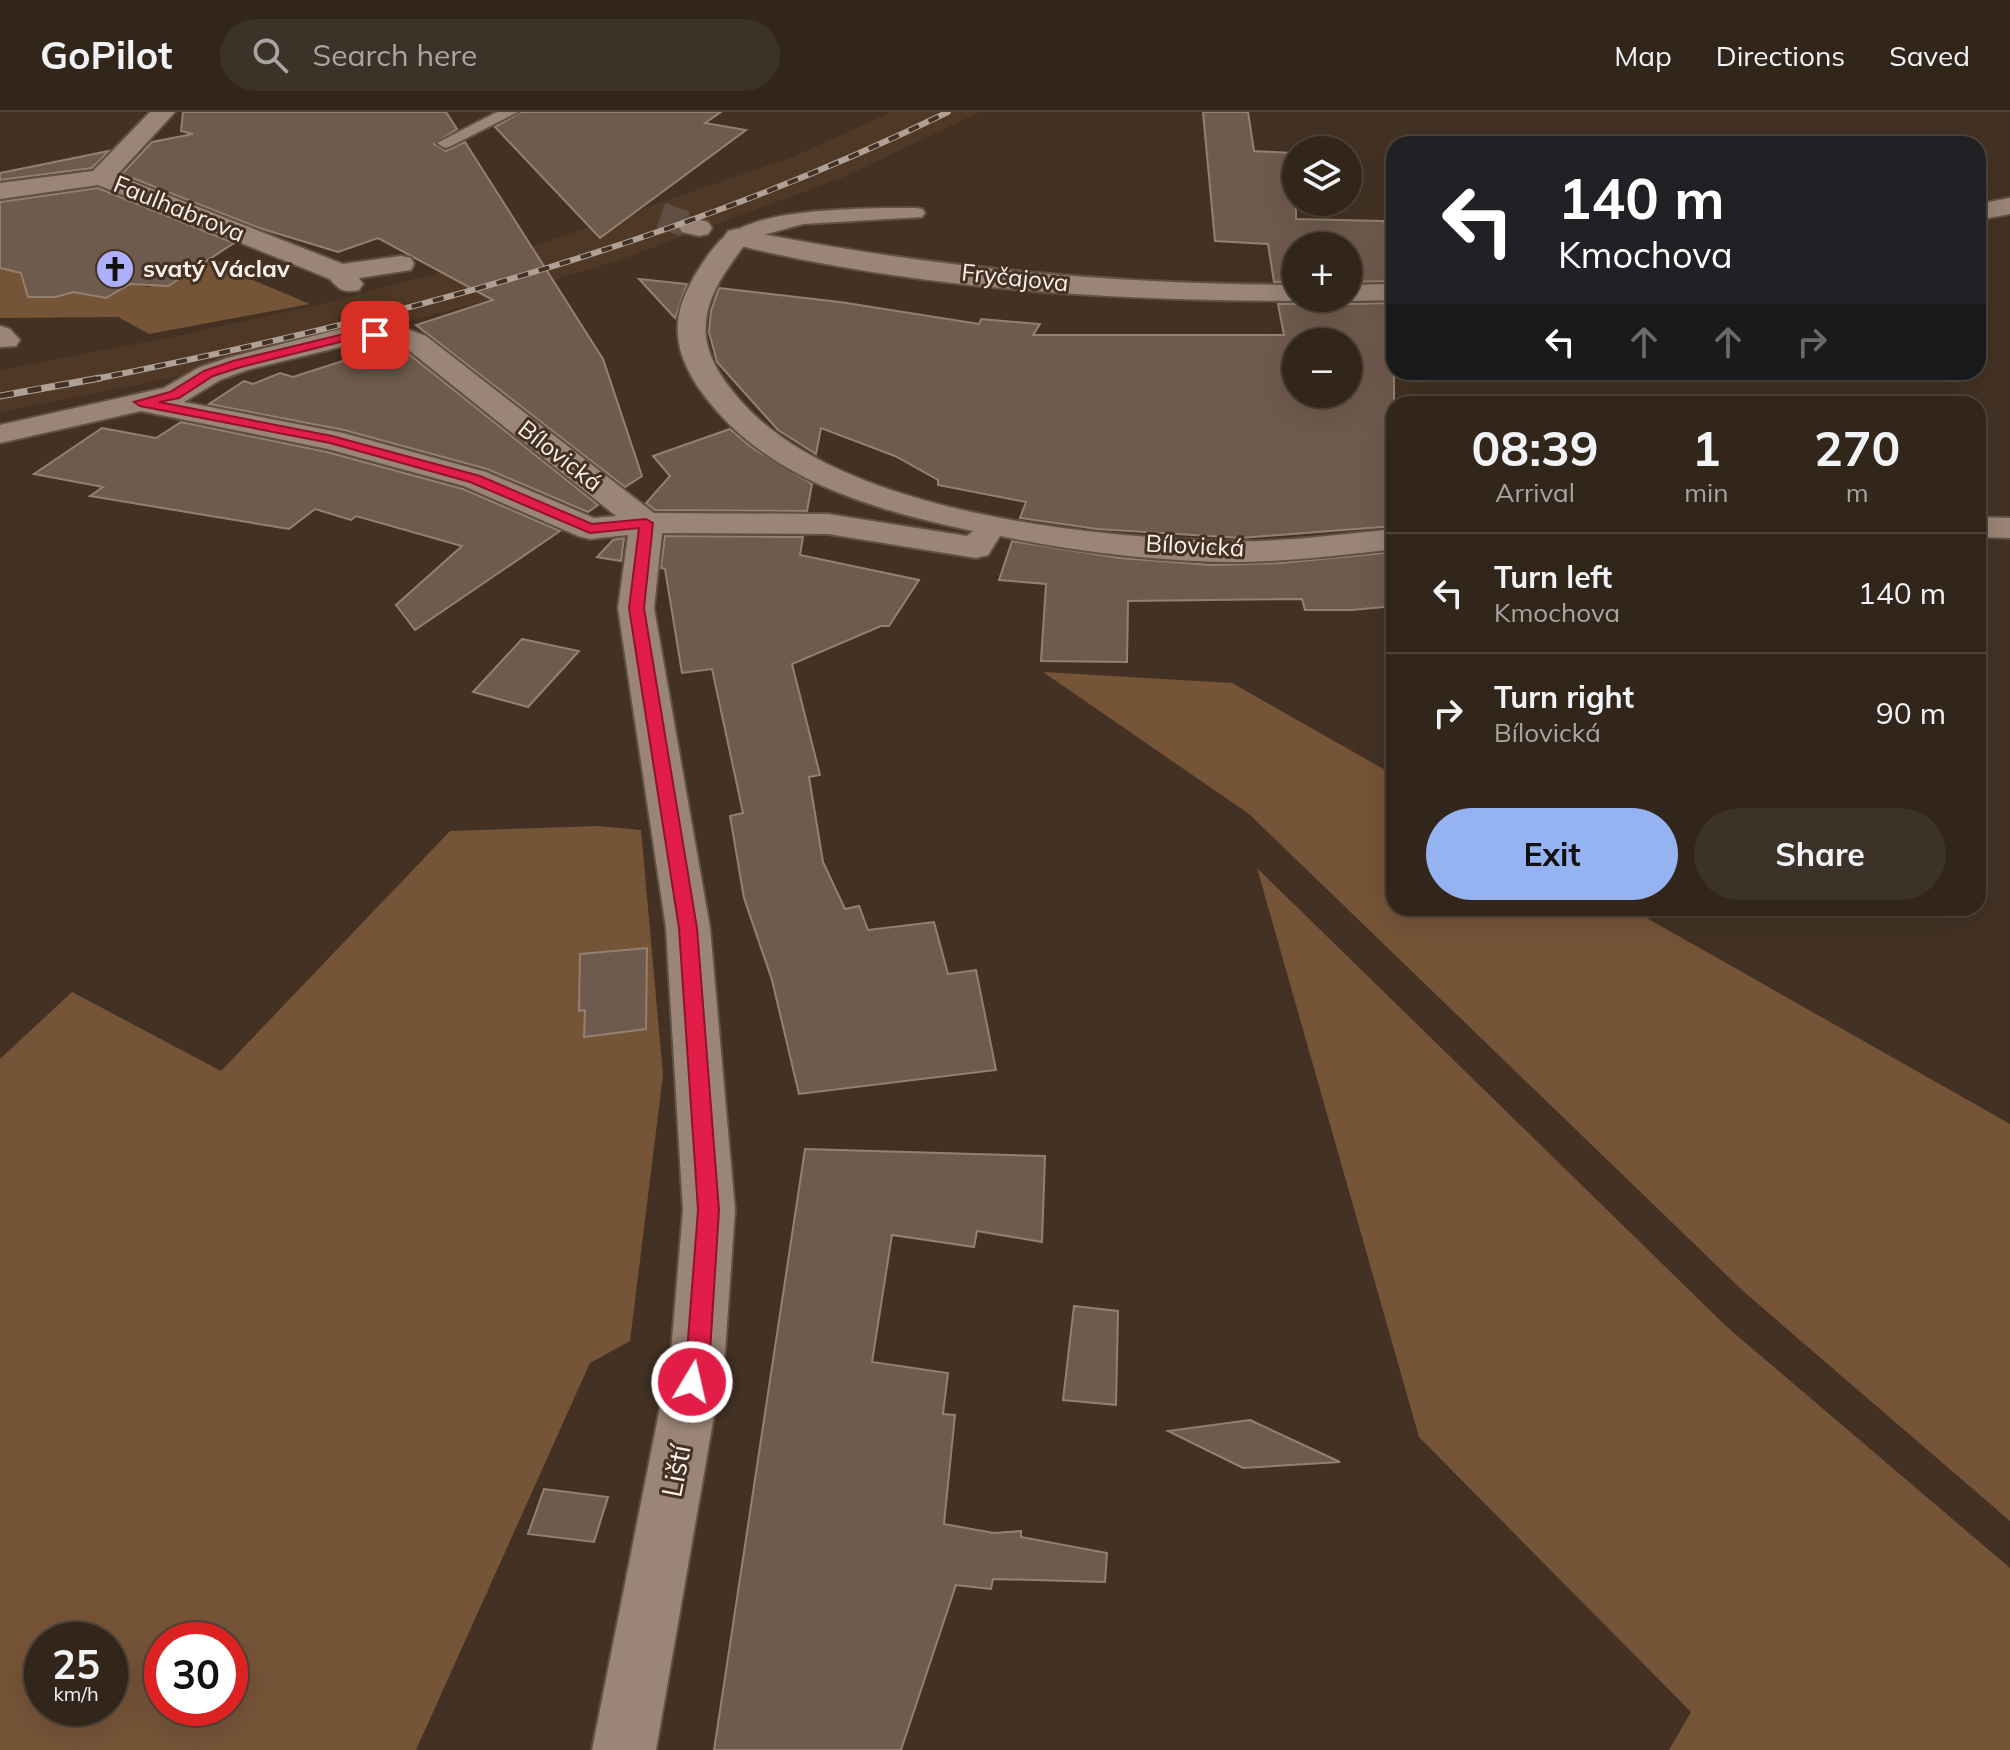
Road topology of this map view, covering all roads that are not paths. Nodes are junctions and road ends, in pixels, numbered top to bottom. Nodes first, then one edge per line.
1 (163, 112) edge
2 (506, 114) edge
3 (445, 143) dead end
4 (101, 177) junction
5 (0, 191) edge
6 (2010, 206) edge
7 (1986, 210) edge
8 (916, 213) dead end
9 (737, 237) junction
10 (401, 264) dead end
11 (1386, 292) edge
12 (1282, 293) edge
13 (1362, 293) edge
14 (0, 335) edge
15 (0, 342) edge
16 (140, 402) junction
17 (0, 434) edge
18 (646, 523) junction
19 (997, 525) junction
20 (1986, 527) edge
21 (2010, 528) edge
22 (1386, 540) edge
23 (624, 1750) edge

1 - 4 street, Faulhabrova
2 - 3 lane
4 - 5 street
4 - 10 street, Faulhabrova
6 - 7 street
8 - 9 lane
9 - 12 street, Fryčajova
9 - 19 street, Bílovická
11 - 13 street
14 - 15 street
16 - 17 street, Bílovická
16 - 18 street
16 - 18 street, Bílovická
18 - 19 street
18 - 23 street, Liští
19 - 22 street, Bílovická
20 - 21 street

